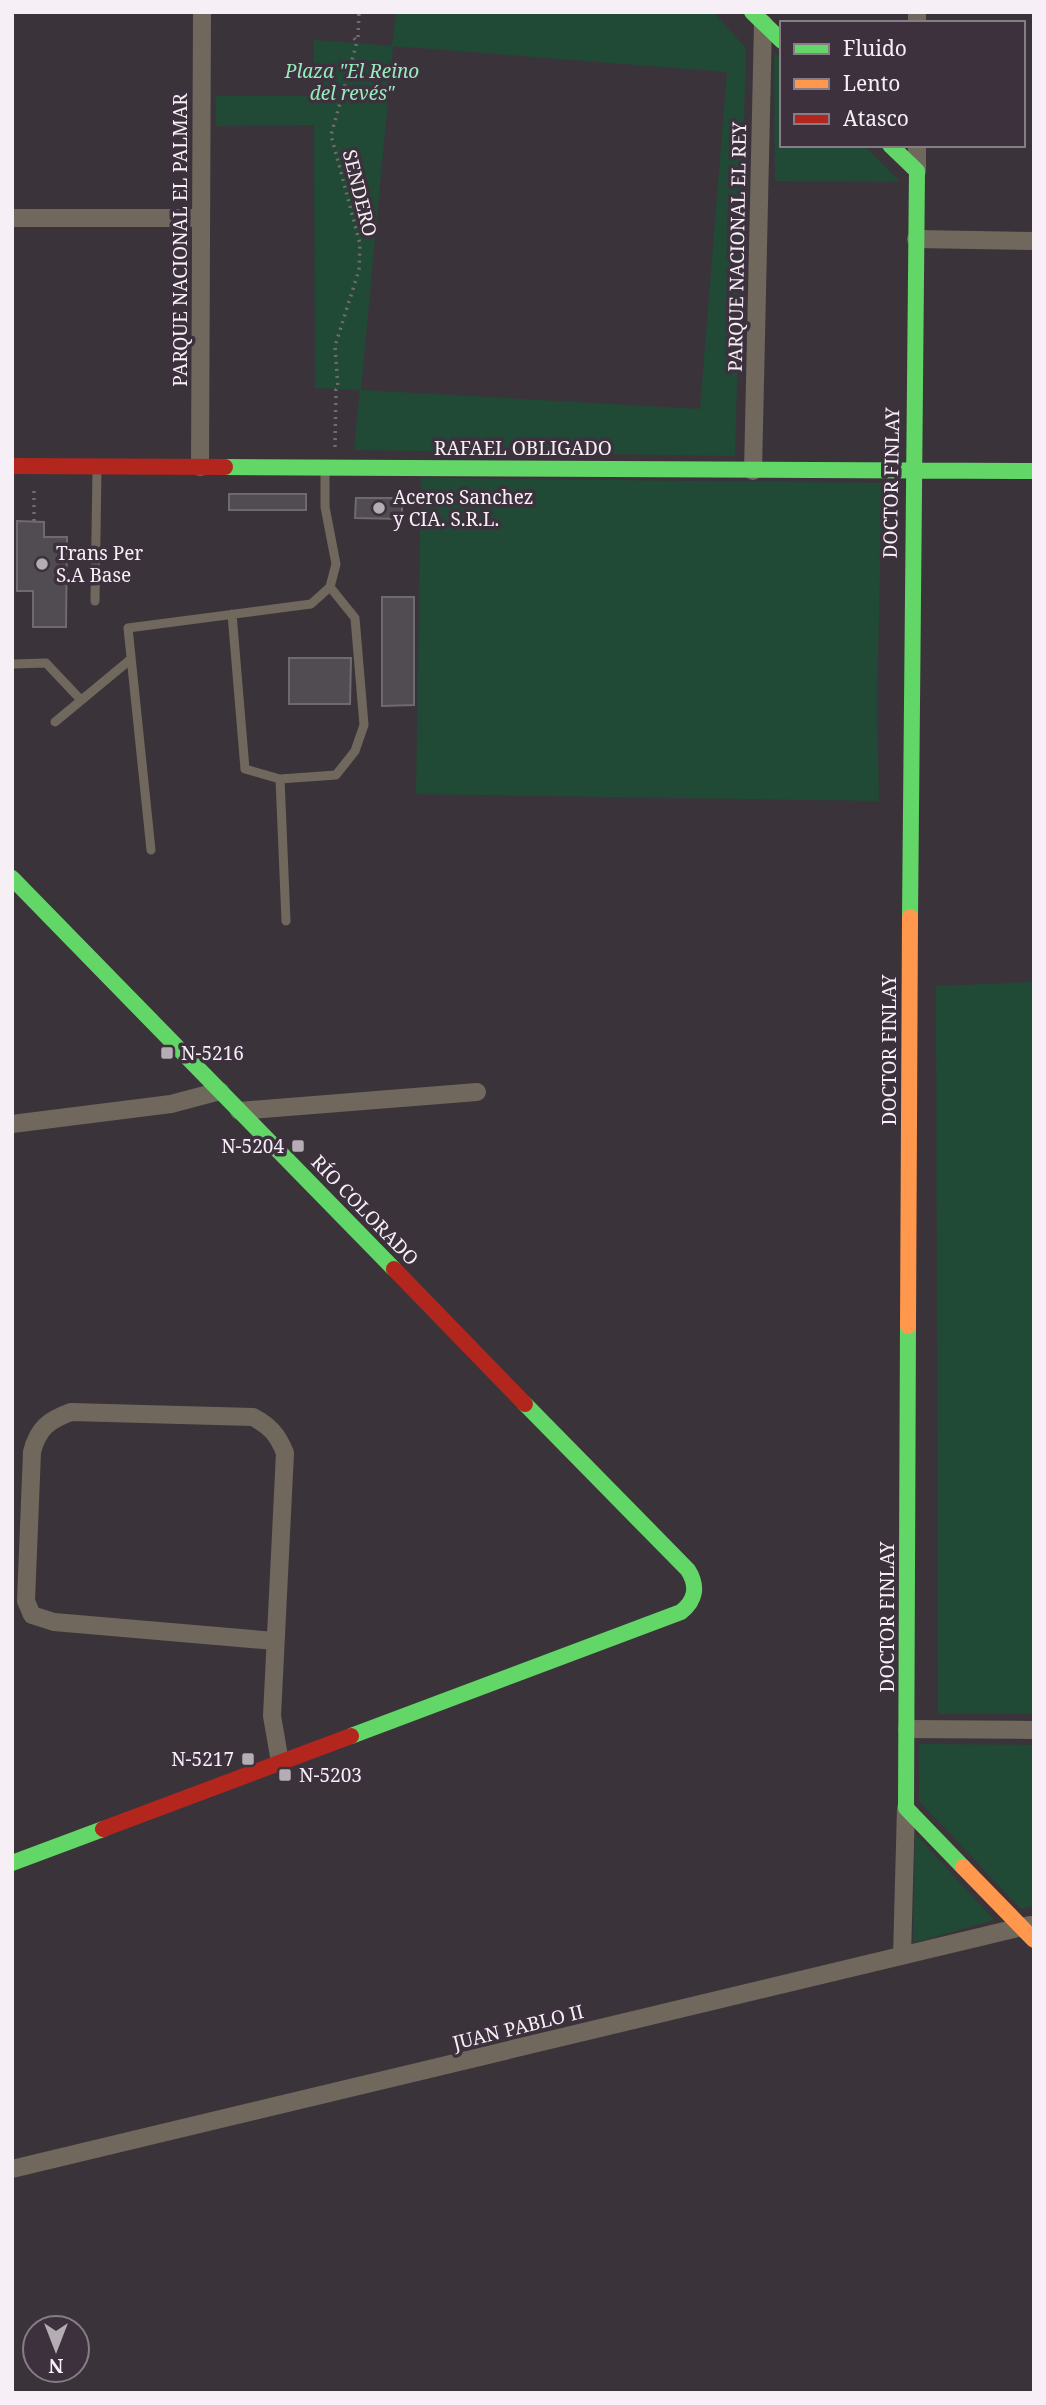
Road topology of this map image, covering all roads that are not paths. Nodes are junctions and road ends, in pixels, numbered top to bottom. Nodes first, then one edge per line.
1 (202, 12) edge
2 (758, 18) edge
3 (780, 39) edge
4 (892, 147) edge
5 (917, 147) edge
6 (917, 172) junction
7 (12, 218) edge
8 (201, 218) junction
9 (916, 239) junction
10 (1034, 241) edge
11 (12, 466) edge
12 (97, 467) junction
13 (200, 467) junction
14 (329, 468) junction
15 (753, 471) junction
16 (1034, 471) edge
17 (912, 472) junction
18 (330, 587) junction
19 (95, 601) dead end
20 (232, 614) junction
21 (131, 659) junction
22 (12, 664) edge
23 (80, 701) junction
24 (55, 722) dead end
25 (280, 779) junction
26 (150, 850) dead end
27 (12, 878) edge
28 (286, 921) dead end
29 (220, 1091) junction
30 (477, 1092) dead end
31 (239, 1111) junction
32 (12, 1124) edge
33 (275, 1641) junction
34 (908, 1729) junction
35 (1034, 1730) edge
36 (280, 1762) junction
37 (906, 1808) junction
38 (12, 1863) edge
39 (1030, 1930) edge
40 (902, 1956) junction
41 (12, 2169) edge

1 - 8 street, PARQUE NACIONAL EL PALMAR
2 - 3 street
2 - 15 street, PARQUE NACIONAL EL REY
4 - 6 street
5 - 6 street, DOCTOR FINLAY
6 - 9 street, DOCTOR FINLAY
7 - 8 street
8 - 13 street, PARQUE NACIONAL EL PALMAR
9 - 10 street
9 - 17 street, DOCTOR FINLAY
11 - 12 street, RAFAEL OBLIGADO
12 - 13 street, RAFAEL OBLIGADO
12 - 19 lane
13 - 14 street, RAFAEL OBLIGADO
14 - 15 street, RAFAEL OBLIGADO
14 - 18 lane
15 - 17 street, RAFAEL OBLIGADO
16 - 17 street, RAFAEL OBLIGADO
17 - 34 street, DOCTOR FINLAY
18 - 20 lane
18 - 25 lane
20 - 21 lane
20 - 25 lane
21 - 23 lane
21 - 26 lane
22 - 23 lane
23 - 24 lane
25 - 28 lane
27 - 29 street, RÍO COLORADO
29 - 31 street, RÍO COLORADO
29 - 32 street
30 - 31 street
31 - 36 street, RÍO COLORADO
33 - 33 street
33 - 36 street
34 - 35 street
34 - 37 street, DOCTOR FINLAY
36 - 38 street
37 - 39 street
37 - 40 street, DOCTOR FINLAY
39 - 40 street, JUAN PABLO II
40 - 41 street, JUAN PABLO II

